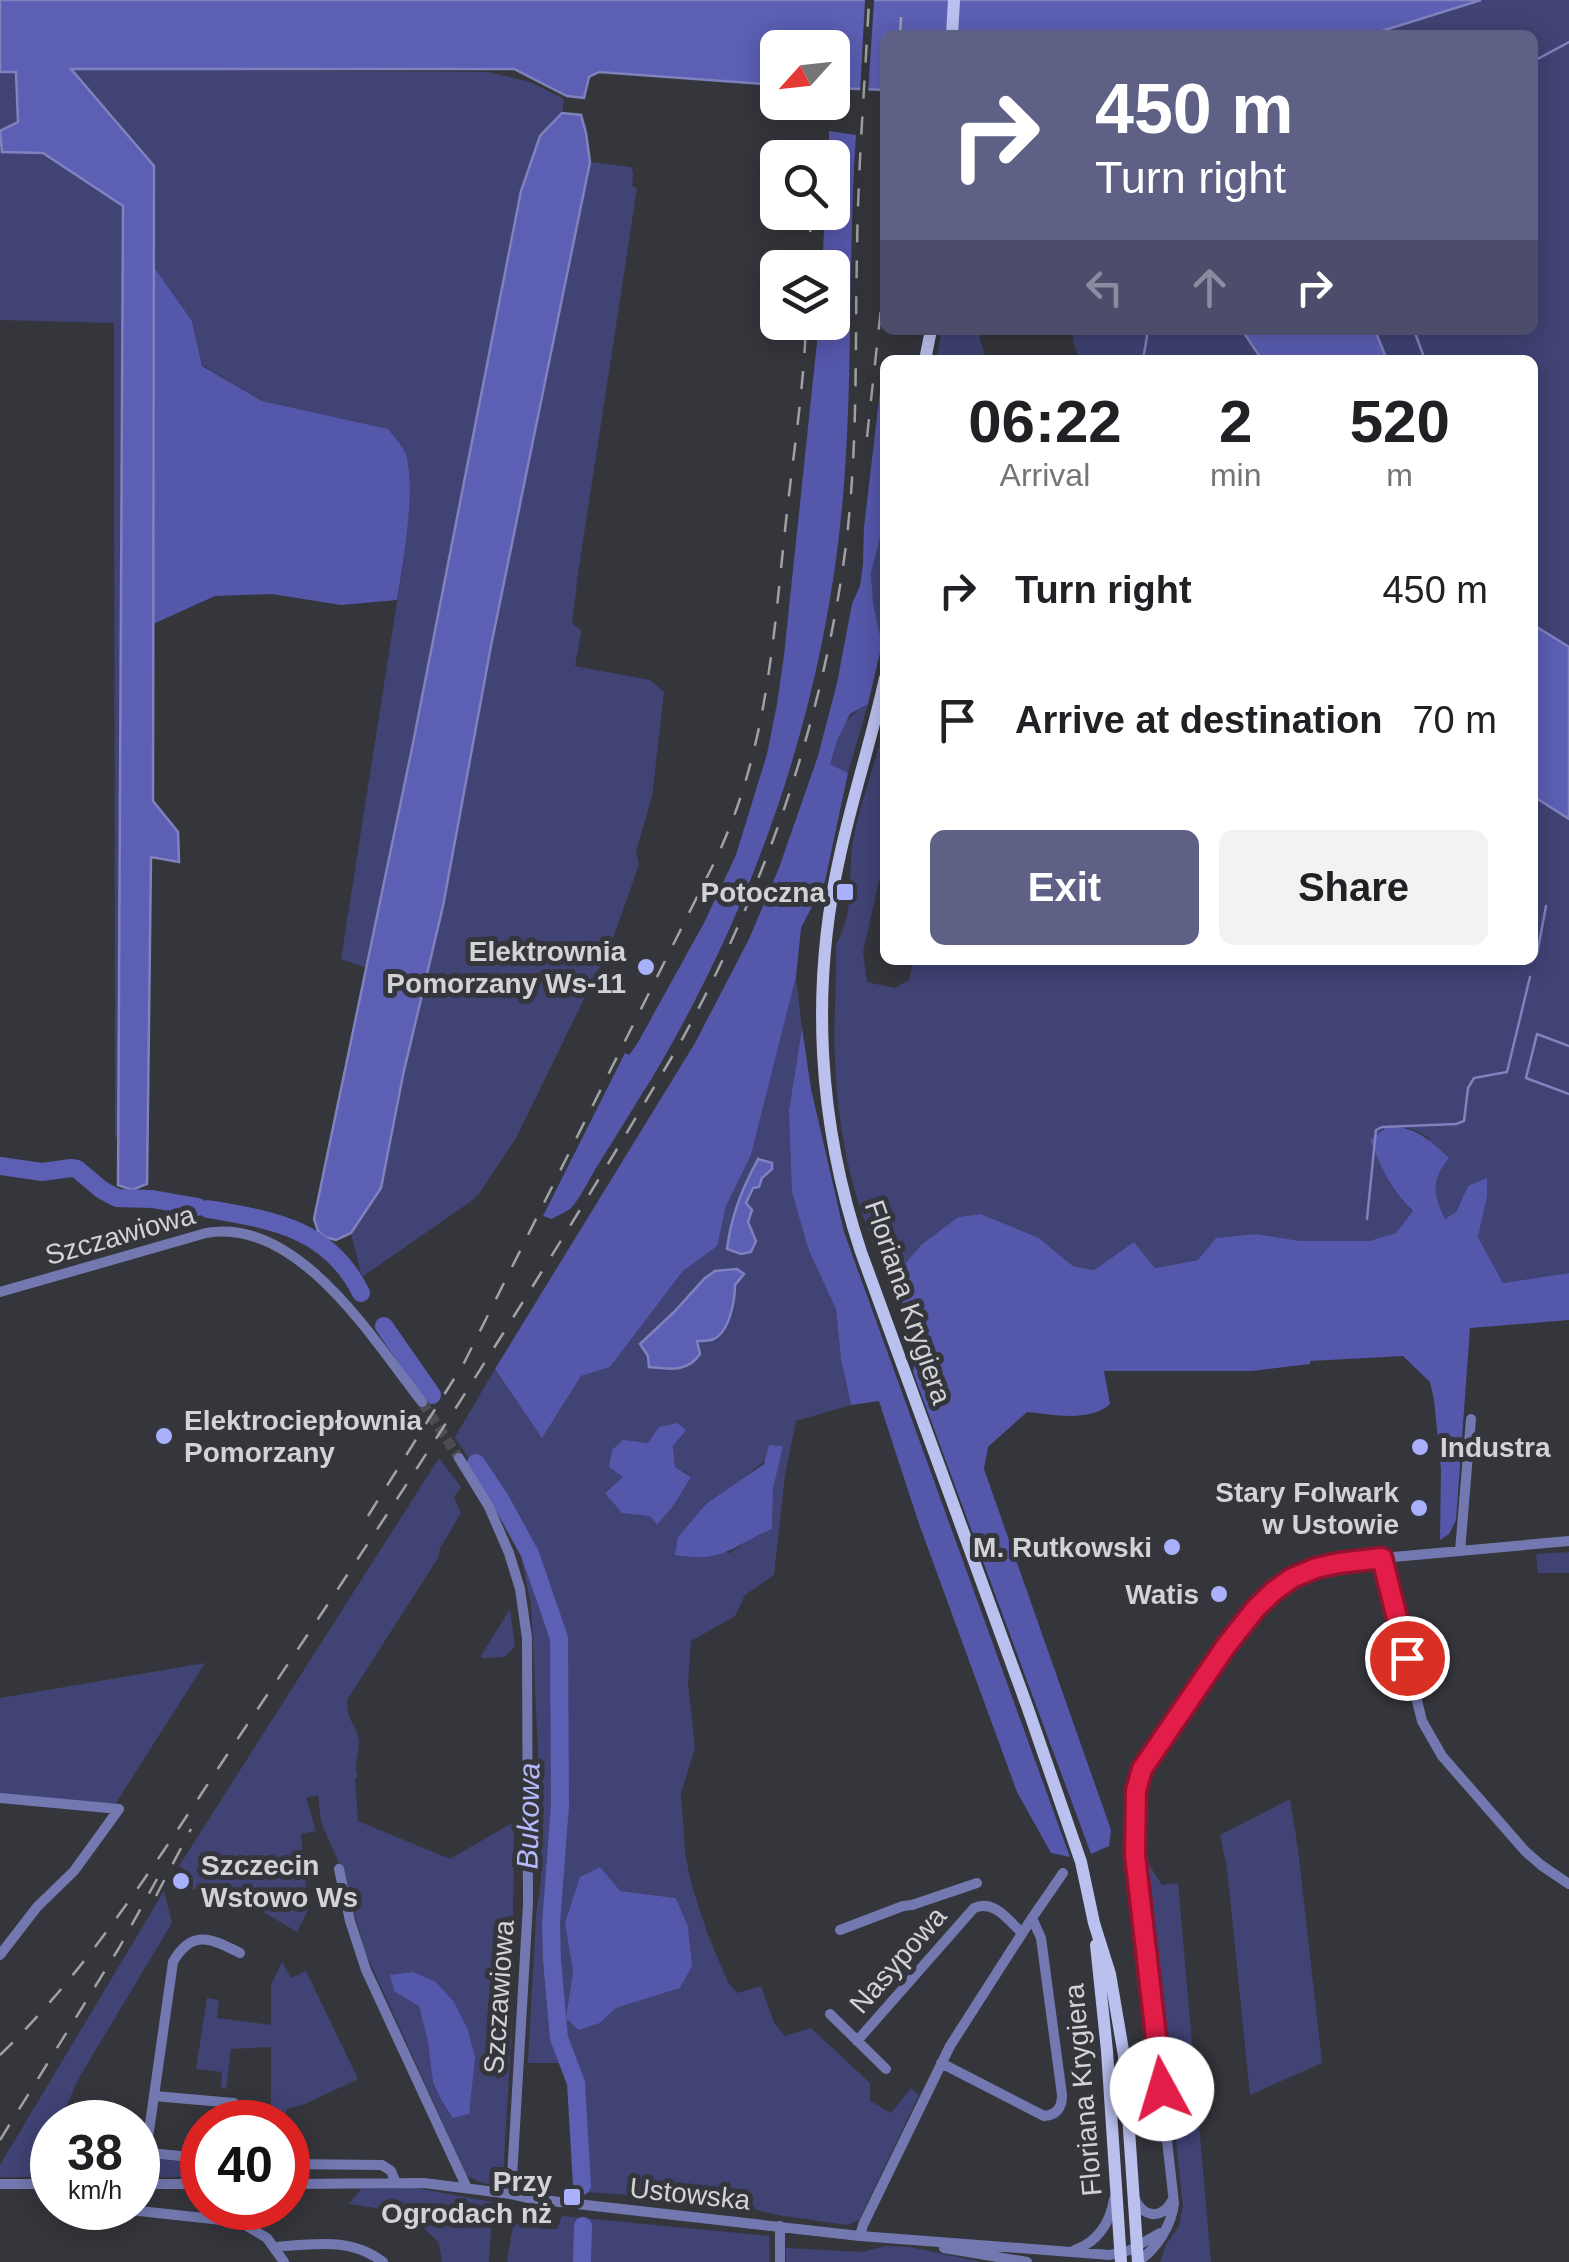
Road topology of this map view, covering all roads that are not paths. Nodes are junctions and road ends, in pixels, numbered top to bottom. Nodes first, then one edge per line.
1 (954, 0) edge
2 (952, 30) edge
3 (880, 698) edge
4 (0, 1292) edge
5 (422, 1402) tunnel mouth
6 (1471, 1419) dead end
7 (459, 1458) tunnel mouth
8 (1569, 1541) edge
9 (1460, 1551) junction
10 (1382, 1558) junction
11 (0, 1798) edge
12 (338, 1869) dead end
13 (1063, 1873) dead end
14 (978, 1883) dead end
15 (1569, 1884) edge
16 (1032, 1918) junction
17 (1094, 1923) junction
18 (840, 1930) dead end
19 (1022, 1933) junction
20 (240, 1954) dead end
21 (0, 1955) edge
22 (830, 2014) dead end
23 (857, 2041) junction
24 (941, 2063) junction
25 (886, 2069) dead end
26 (154, 2096) junction
27 (153, 2100) edge
28 (207, 2100) edge
29 (310, 2164) edge
30 (396, 2183) junction
31 (0, 2184) edge
32 (30, 2184) edge
33 (310, 2184) edge
34 (467, 2188) junction
35 (1116, 2188) junction
36 (511, 2194) junction
37 (1134, 2195) junction
38 (1174, 2196) junction
39 (160, 2213) edge
40 (780, 2226) junction
41 (860, 2236) junction
42 (909, 2241) junction
43 (276, 2247) junction
44 (1066, 2251) junction
45 (1118, 2258) edge
46 (1137, 2258) edge
47 (284, 2262) edge
48 (382, 2262) edge
49 (780, 2262) edge
50 (1027, 2262) edge

1 - 2 main road
3 - 17 main road, Floriana Krygiera
4 - 5 street, Szczawiowa
6 - 9 street
7 - 36 street, Szczawiowa
8 - 9 street
9 - 10 street
10 - 15 street
10 - 38 street
11 - 21 street
12 - 34 street
13 - 16 street
14 - 18 street
16 - 19 street
16 - 24 street
17 - 35 main road, Floriana Krygiera
17 - 37 main road, Floriana Krygiera
19 - 23 street, Nasypowa
19 - 24 street
20 - 26 street
22 - 23 street
23 - 25 street
24 - 41 street
26 - 27 street
26 - 28 street
29 - 30 street, Ustowska
30 - 33 street, Ustowska
30 - 34 street, Ustowska
31 - 32 street
34 - 36 street, Ustowska
35 - 44 street
35 - 45 main road, Floriana Krygiera
36 - 40 street, Ustowska
37 - 38 street
37 - 46 main road, Floriana Krygiera
38 - 46 street
39 - 43 street
40 - 41 street, Ustowska
40 - 49 street
41 - 42 street, Ustowska
42 - 44 street, Ustowska
42 - 50 street, Ustowska
43 - 47 street
43 - 48 street
44 - 45 street, Ustowska
45 - 46 street

